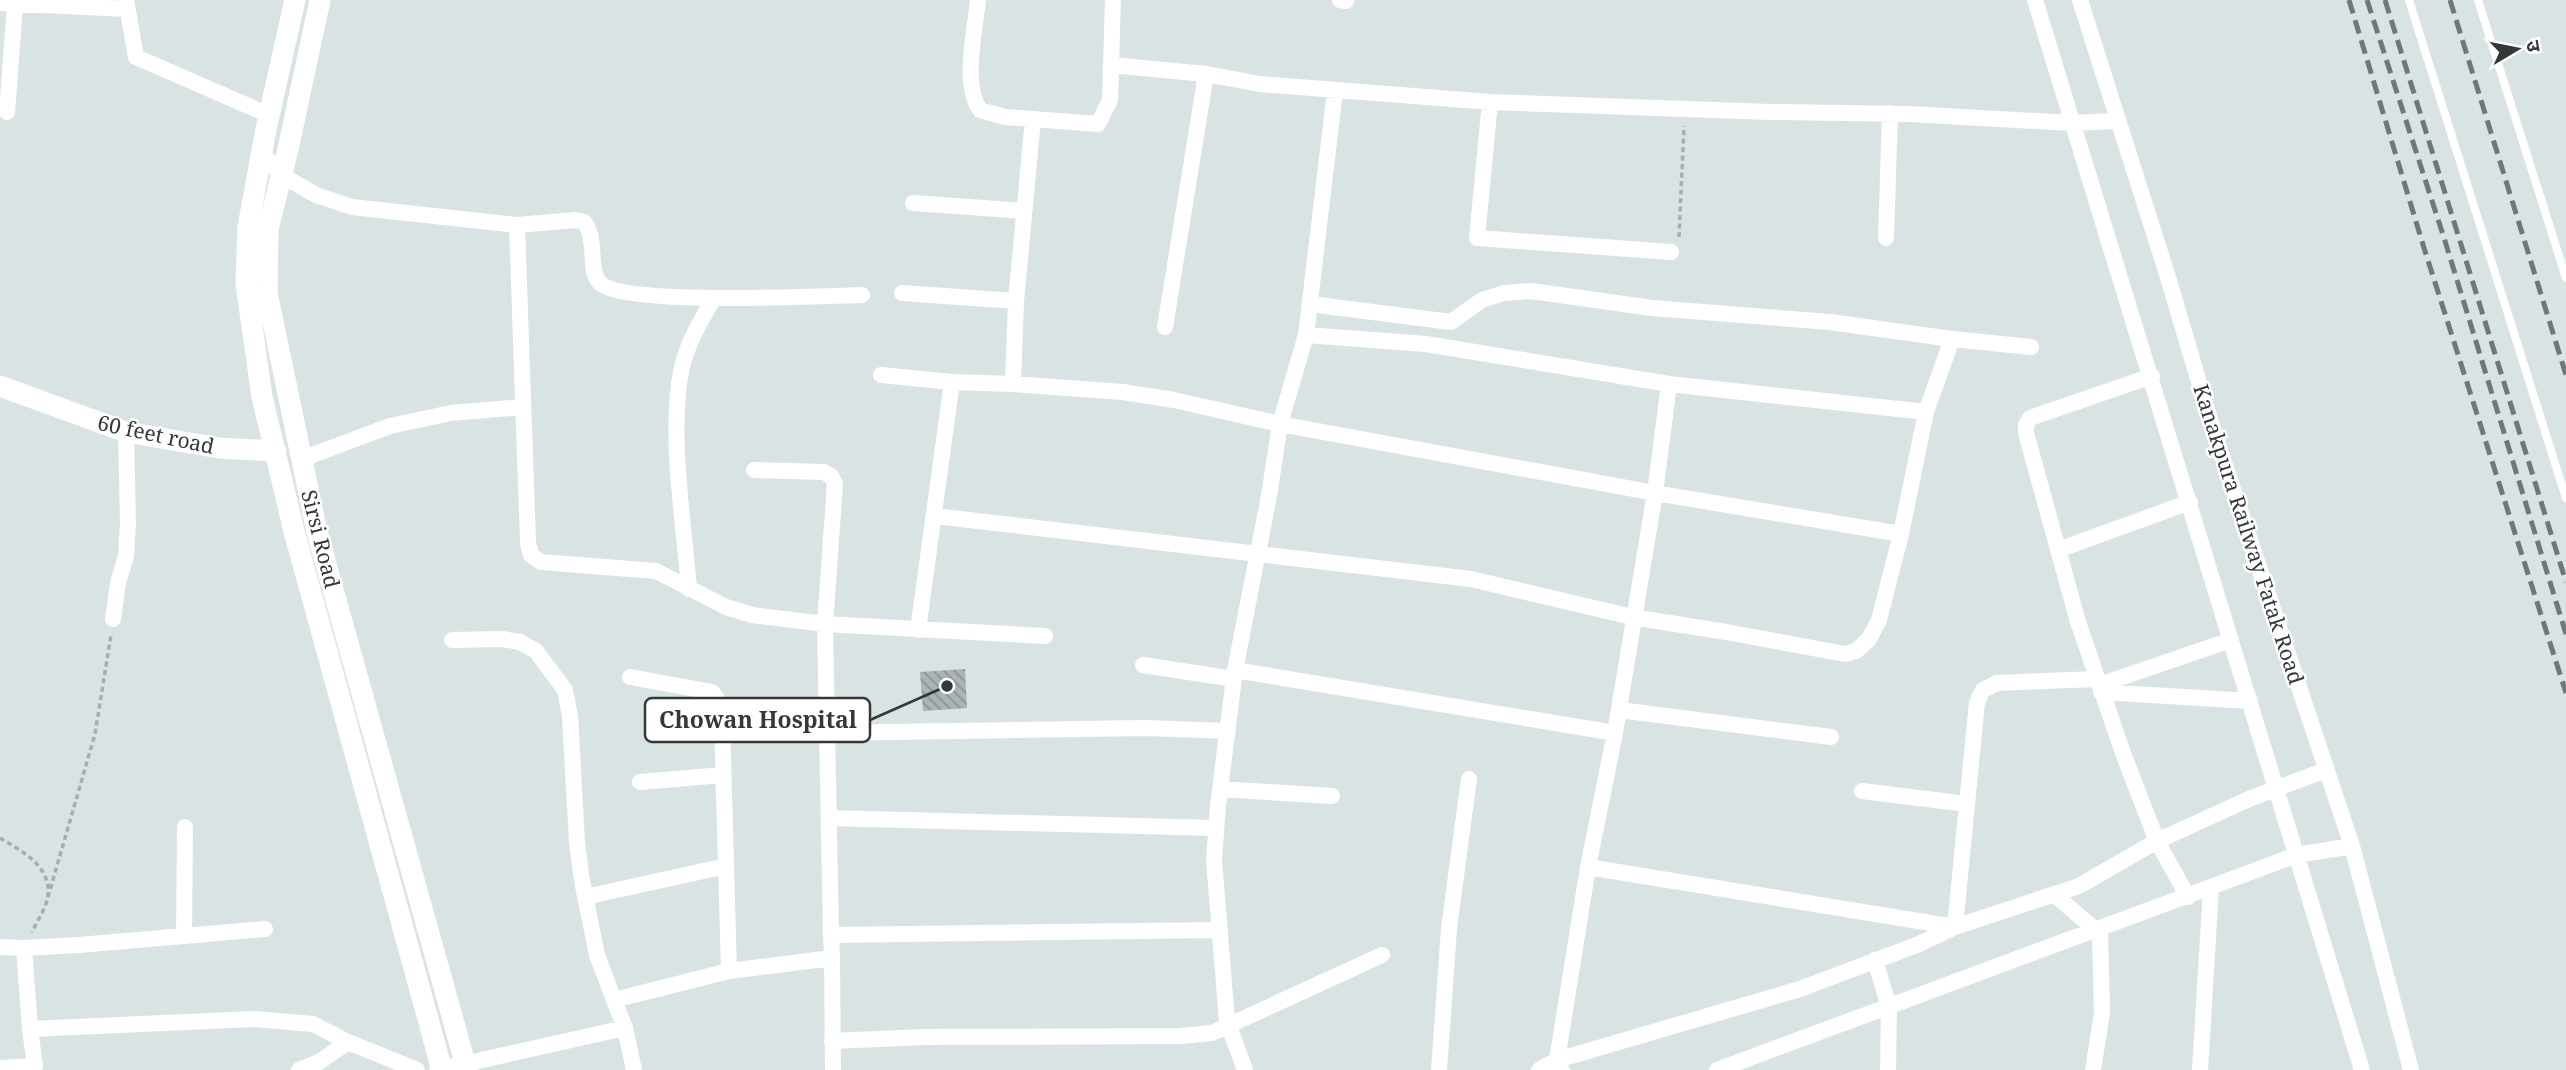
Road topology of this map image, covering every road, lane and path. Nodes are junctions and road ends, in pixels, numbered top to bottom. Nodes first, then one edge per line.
1 (295, 0) edge
2 (320, 0) edge
3 (978, 0) edge
4 (1113, 0) edge
5 (2035, 0) edge
6 (2080, 0) edge
7 (2409, 0) edge
8 (2478, 0) edge
9 (8, 4) edge
10 (127, 5) edge
11 (1111, 65) junction
12 (1206, 74) junction
13 (1335, 91) junction
14 (1490, 102) junction
15 (1685, 110) junction
16 (7, 113) dead end
17 (1890, 113) junction
18 (269, 115) junction
19 (1033, 120) junction
20 (2117, 121) junction
21 (2072, 123) junction
22 (262, 153) junction
23 (281, 175) junction
24 (913, 203) dead end
25 (1024, 211) junction
26 (517, 225) junction
27 (1886, 238) dead end
28 (1671, 252) joint
29 (2566, 278) edge
30 (902, 293) dead end
31 (862, 295) dead end
32 (714, 298) junction
33 (1016, 301) junction
34 (1310, 304) junction
35 (1165, 327) dead end
36 (1306, 335) junction
37 (1952, 339) junction
38 (2031, 347) dead end
39 (881, 374) dead end
40 (2152, 376) junction
41 (952, 382) junction
42 (1013, 384) junction
43 (1669, 384) junction
44 (0, 386) edge
45 (523, 407) junction
46 (1926, 412) junction
47 (1280, 424) junction
48 (126, 432) junction
49 (276, 452) junction
50 (302, 459) junction
51 (754, 470) dead end
52 (1655, 492) junction
53 (2566, 498) edge
54 (2190, 502) junction
55 (935, 516) junction
56 (1901, 534) junction
57 (2058, 550) junction
58 (1257, 552) junction
59 (689, 589) junction
60 (1632, 617) junction
61 (113, 619) joint
62 (825, 624) junction
63 (918, 630) junction
64 (1045, 636) dead end
65 (452, 640) dead end
66 (2231, 640) junction
67 (1143, 665) dead end
68 (1234, 674) junction
69 (630, 677) dead end
70 (2099, 685) junction
71 (2250, 701) junction
72 (1619, 710) junction
73 (1228, 731) junction
74 (827, 733) junction
75 (1615, 733) junction
76 (1832, 737) dead end
77 (2326, 770) junction
78 (723, 775) junction
79 (1469, 779) dead end
80 (640, 782) dead end
81 (1220, 789) junction
82 (2276, 789) junction
83 (1862, 791) dead end
84 (1332, 796) dead end
85 (1967, 804) junction
86 (829, 818) junction
87 (185, 827) dead end
88 (1216, 828) junction
89 (0, 838) edge
90 (2157, 841) junction
91 (2352, 846) junction
92 (2297, 855) junction
93 (726, 866) junction
94 (1588, 867) junction
95 (2211, 888) junction
96 (2055, 895) junction
97 (48, 897) junction
98 (585, 897) junction
99 (2188, 897) junction
100 (1955, 927) junction
101 (265, 929) dead end
102 (1220, 930) junction
103 (2095, 930) junction
104 (831, 935) junction
105 (184, 936) junction
106 (0, 947) edge
107 (24, 948) junction
108 (1381, 955) dead end
109 (832, 958) junction
110 (1875, 960) junction
111 (729, 971) junction
112 (614, 1000) junction
113 (1889, 1007) junction
114 (1229, 1026) junction
115 (625, 1028) junction
116 (30, 1029) junction
117 (832, 1041) junction
118 (348, 1042) junction
119 (1560, 1065) edge
120 (466, 1067) edge
121 (0, 1068) edge
122 (36, 1068) edge
123 (299, 1070) edge
124 (417, 1070) edge
125 (440, 1070) edge
126 (634, 1070) edge
127 (833, 1070) edge
128 (1245, 1070) edge
129 (1439, 1070) edge
130 (1539, 1070) edge
131 (1717, 1070) edge
132 (1888, 1070) edge
133 (2094, 1070) edge
134 (2200, 1070) edge
135 (2362, 1070) edge
136 (2411, 1070) edge

1 - 18 main road, Sirsi Road
2 - 23 main road, Sirsi Road
3 - 19 street
4 - 11 street
5 - 21 street, Kanakpura Railway Fatak Road
6 - 20 street, Kanakpura Railway Fatak Road
7 - 53 lane
8 - 29 lane
9 - 10 street
9 - 16 street
10 - 18 street
11 - 12 street
11 - 19 street
12 - 13 street
12 - 35 street
13 - 14 street
13 - 34 street
14 - 15 street
14 - 28 street
15 - 17 street
15 - 28 path
17 - 21 street
17 - 27 street
18 - 22 main road, Sirsi Road
19 - 25 street
20 - 21 street
20 - 77 street, Kanakpura Railway Fatak Road
21 - 40 street, Kanakpura Railway Fatak Road
22 - 23 street
22 - 49 main road, Sirsi Road
23 - 26 street
23 - 50 main road, Sirsi Road
24 - 25 street
25 - 33 street
26 - 32 street
26 - 45 street
30 - 33 street
31 - 32 street
32 - 59 street
33 - 42 street
34 - 36 street
34 - 37 street
36 - 43 street
36 - 47 street
37 - 38 street
37 - 46 street
39 - 41 street
40 - 54 street, Kanakpura Railway Fatak Road
40 - 57 street
41 - 42 street
41 - 55 street
42 - 47 street
43 - 46 street
43 - 52 street
44 - 48 main road, 60 feet road
45 - 50 street
45 - 59 street
46 - 56 street
47 - 52 street
47 - 58 street
48 - 49 main road, 60 feet road
48 - 61 street
49 - 125 main road, Sirsi Road
50 - 120 main road, Sirsi Road
51 - 62 street
52 - 56 street
52 - 60 street
54 - 57 street
54 - 66 street, Kanakpura Railway Fatak Road
55 - 58 street
55 - 63 street
56 - 60 street
57 - 70 street
58 - 60 street
58 - 68 street
59 - 62 street
60 - 72 street
61 - 97 path
62 - 63 street
62 - 74 street
63 - 64 street
65 - 98 street
66 - 70 street
66 - 71 street, Kanakpura Railway Fatak Road
67 - 68 street
68 - 73 street
68 - 75 street
69 - 78 street
70 - 71 street
70 - 85 street
70 - 90 street
71 - 82 street, Kanakpura Railway Fatak Road
72 - 75 street
72 - 76 street
73 - 74 street
73 - 81 street
74 - 86 street
75 - 94 street
77 - 82 street
77 - 91 street, Kanakpura Railway Fatak Road
78 - 80 street
78 - 93 street
79 - 129 street
81 - 84 street
81 - 88 street
82 - 90 street
82 - 92 street, Kanakpura Railway Fatak Road
83 - 85 street
85 - 100 street
86 - 88 street
86 - 104 street
87 - 105 street
88 - 102 street
89 - 97 path
90 - 96 street
90 - 99 street
91 - 92 street
91 - 136 street, Kanakpura Railway Fatak Road
92 - 95 street
92 - 135 street, Kanakpura Railway Fatak Road
93 - 98 street
93 - 111 street
94 - 100 street
94 - 119 street
95 - 99 street
95 - 134 street
96 - 100 street
96 - 103 street
97 - 107 path
98 - 112 street
99 - 103 street
100 - 110 street
101 - 105 street
102 - 104 street
102 - 114 street
103 - 113 street
103 - 133 street
104 - 109 street
105 - 107 street
106 - 107 street
107 - 116 street
108 - 114 street
109 - 111 street
109 - 117 street
110 - 113 street
110 - 119 street
111 - 112 street
112 - 115 street
113 - 131 street
113 - 132 street
114 - 117 street
114 - 128 street
115 - 120 street
115 - 126 street
116 - 118 street
116 - 122 street
117 - 127 street
118 - 123 street
118 - 124 street
119 - 130 street
120 - 125 street
121 - 122 street

